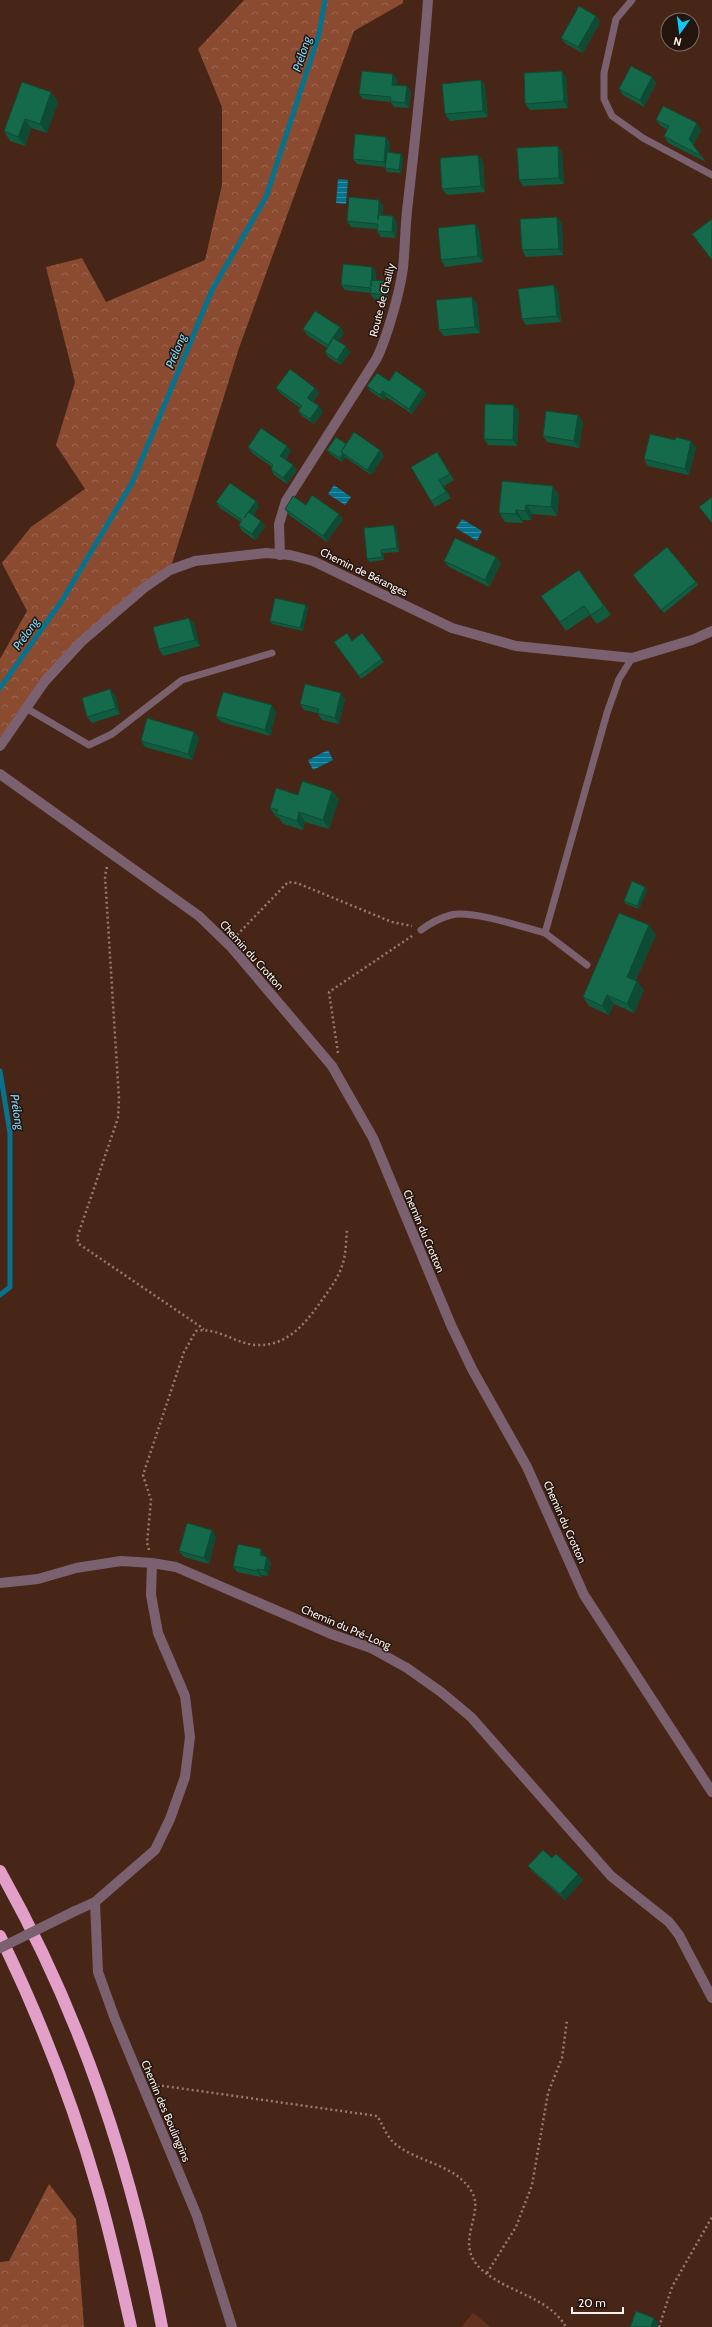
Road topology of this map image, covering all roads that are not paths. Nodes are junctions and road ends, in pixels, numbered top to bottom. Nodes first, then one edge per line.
1 (428, 0) edge
2 (632, 0) edge
3 (712, 175) edge
4 (280, 554) junction
5 (712, 631) edge
6 (272, 653) dead end
7 (632, 658) junction
8 (26, 708) junction
9 (0, 746) edge
10 (0, 774) edge
11 (421, 930) road end
12 (545, 933) junction
13 (587, 965) dead end
14 (152, 1563) junction
15 (0, 1583) edge
16 (712, 1792) edge
17 (0, 1871) edge
18 (95, 1902) junction
19 (0, 1936) edge
20 (0, 1948) edge
21 (712, 1998) edge
22 (131, 2327) edge
23 (162, 2327) edge
24 (232, 2327) edge

1 - 4 street, Route de Chailly
2 - 3 lane
4 - 7 street, Chemin de Béranges
4 - 8 street, Chemin de Béranges
5 - 7 street, Chemin de Béranges
6 - 8 lane
7 - 12 lane
8 - 9 street, Chemin de Béranges
10 - 16 street, Chemin du Crotton
11 - 12 lane
12 - 13 lane
14 - 15 street, Chemin du Pré-Long
14 - 18 street
14 - 21 street, Chemin du Pré-Long
17 - 23 highway
18 - 20 street, bridge
18 - 24 street, Chemin des Boulingrins
19 - 22 highway

